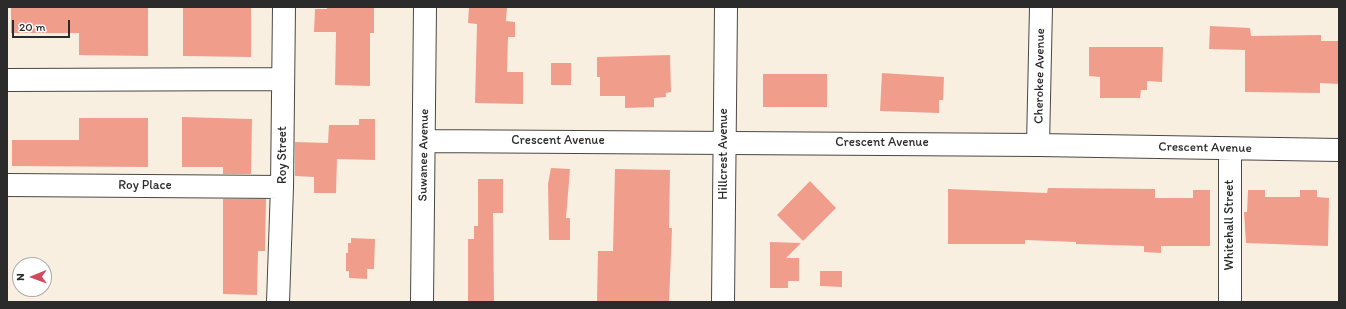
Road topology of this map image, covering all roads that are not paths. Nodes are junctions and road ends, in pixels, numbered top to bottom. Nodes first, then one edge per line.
1 (284, 7) edge
2 (425, 7) edge
3 (726, 7) edge
4 (1041, 7) edge
5 (7, 80) edge
6 (283, 80) junction
7 (424, 140) junction
8 (724, 142) junction
9 (1038, 145) junction
10 (1230, 149) junction
11 (1339, 150) edge
12 (7, 185) edge
13 (282, 187) junction
14 (278, 302) edge
15 (422, 302) edge
16 (723, 302) edge
17 (1230, 302) edge

1 - 6 street, Roy Street
2 - 7 street, Suwanee Avenue
3 - 8 street, Hillcrest Avenue
4 - 9 street, Cherokee Avenue
5 - 6 street
6 - 13 street, Roy Street
7 - 8 street, Crescent Avenue
7 - 15 street, Suwanee Avenue
8 - 9 street, Crescent Avenue
8 - 16 street, Hillcrest Avenue
9 - 10 street, Crescent Avenue
10 - 11 street, Crescent Avenue
10 - 17 street, Whitehall Street
12 - 13 street, Roy Place
13 - 14 street, Roy Street

